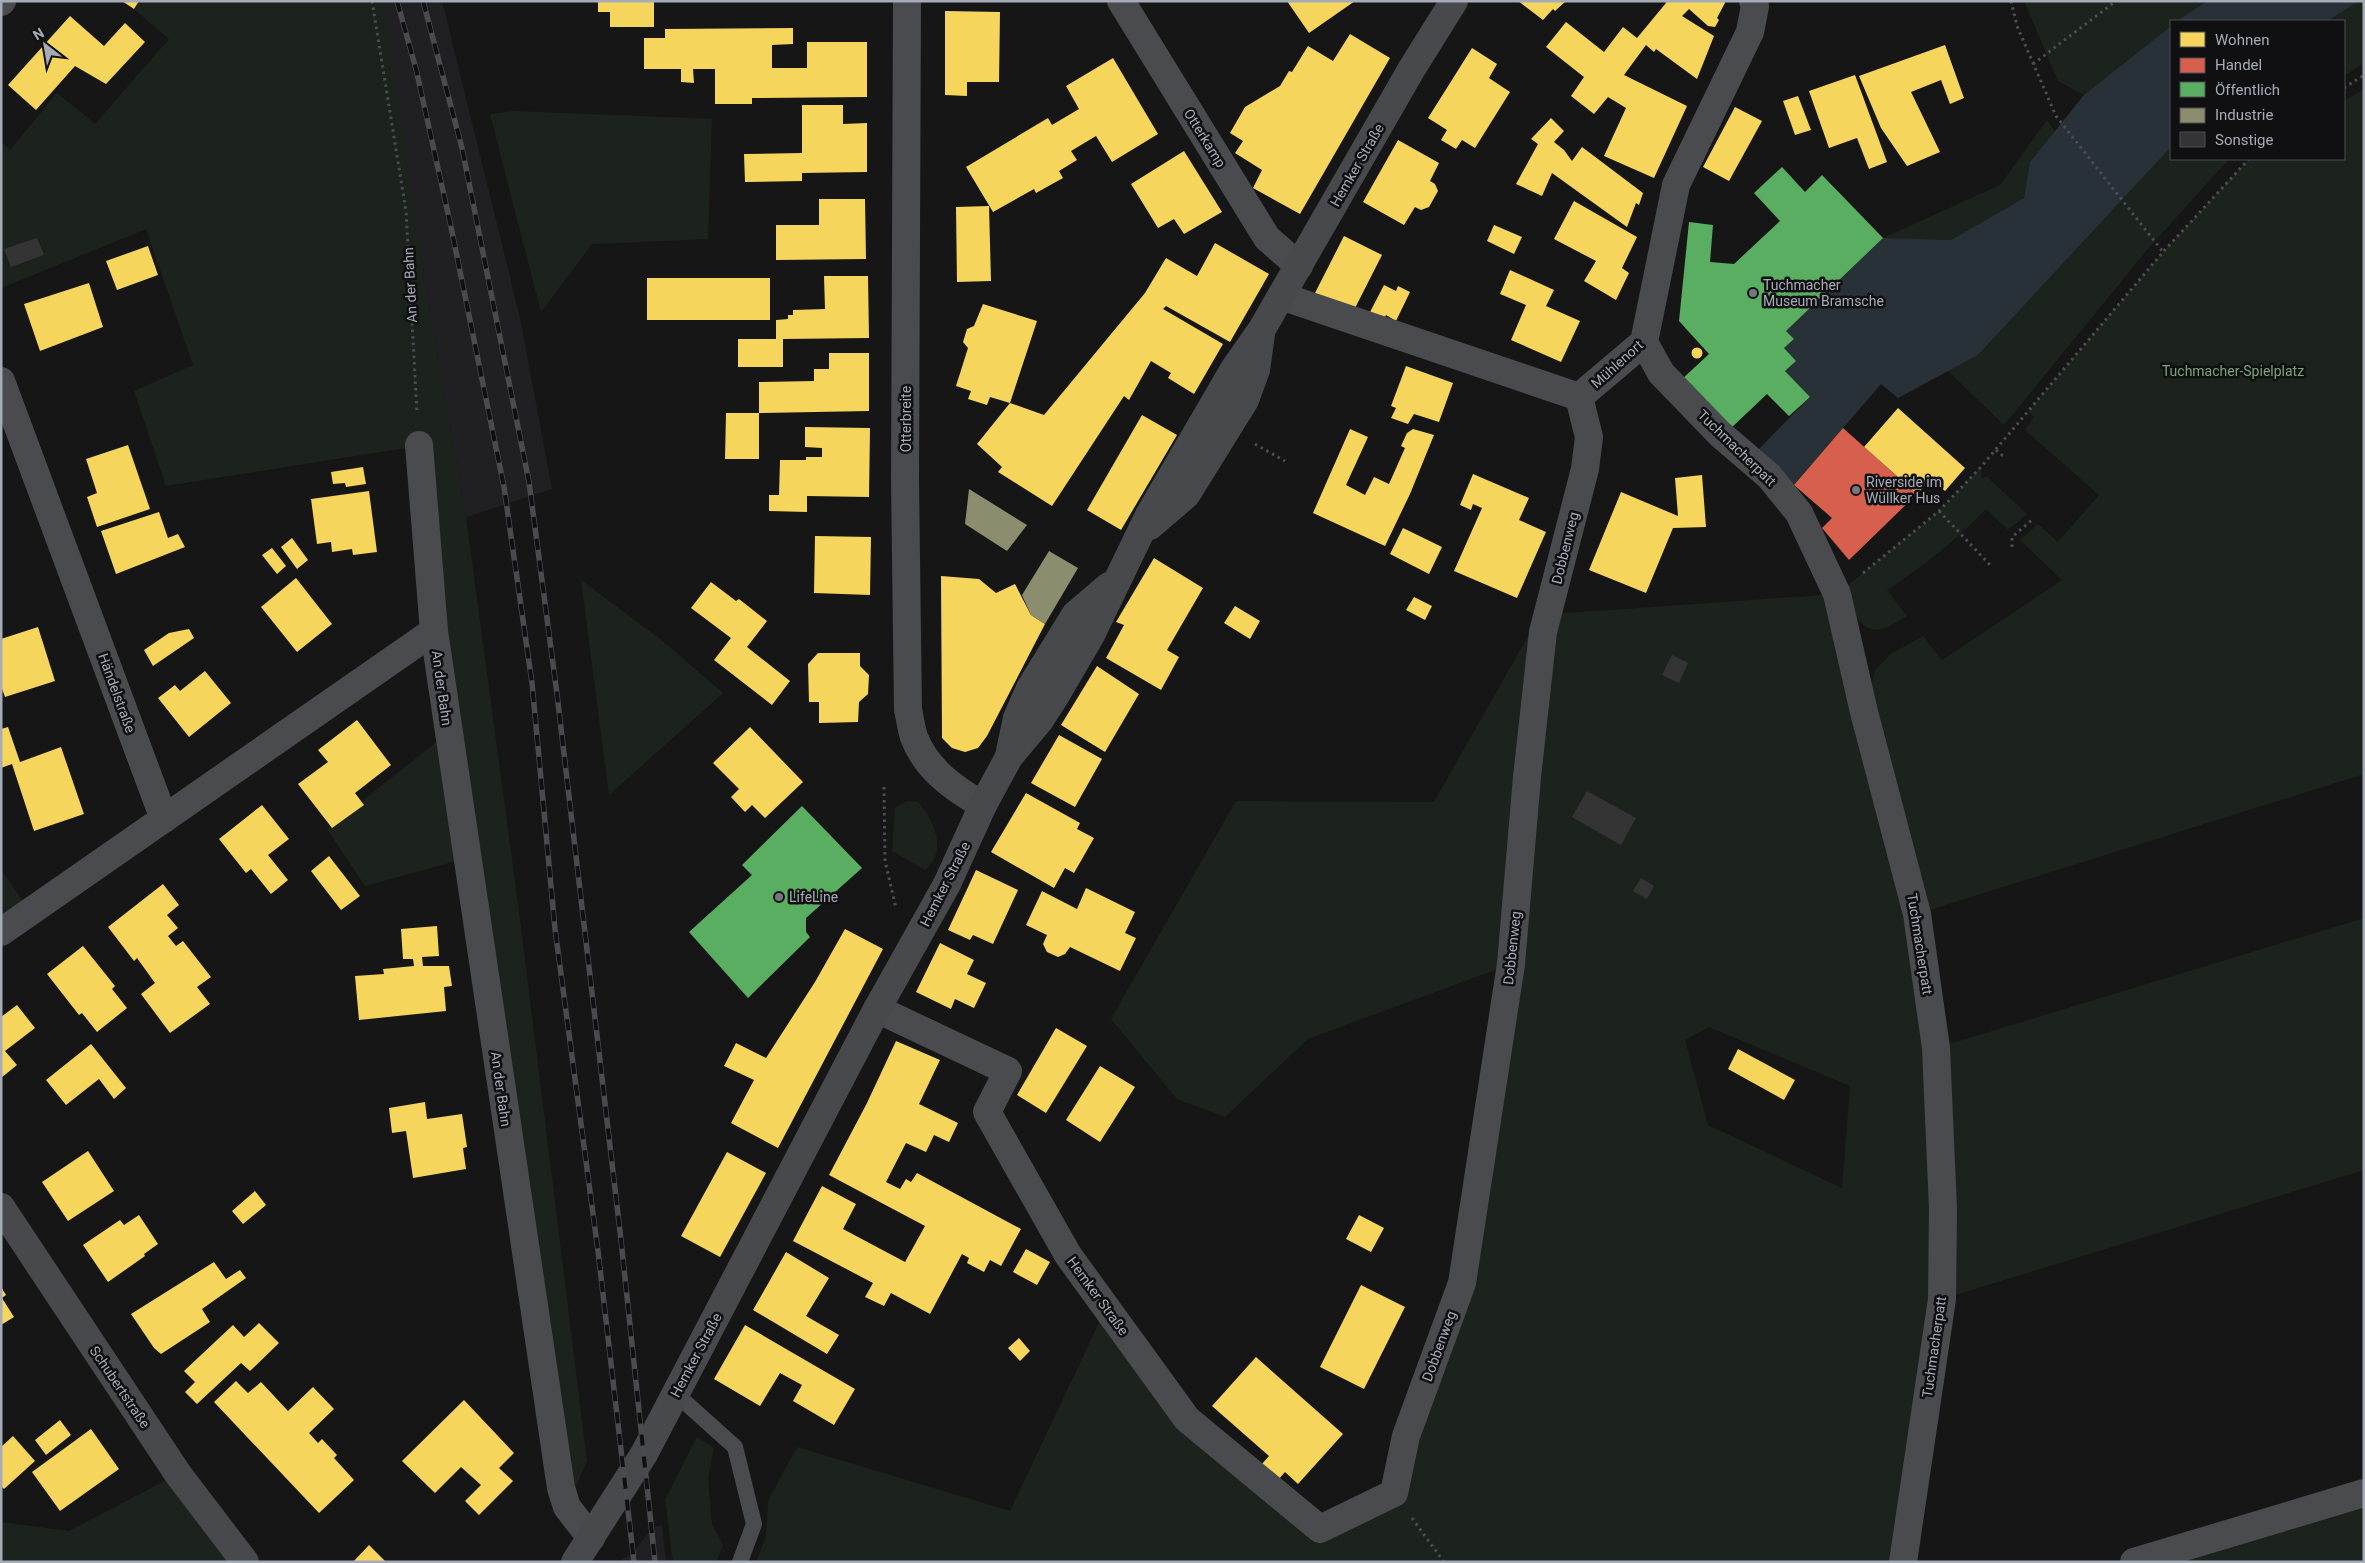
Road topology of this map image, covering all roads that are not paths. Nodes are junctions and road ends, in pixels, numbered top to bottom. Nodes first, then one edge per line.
1 (907, 1) edge
2 (1121, 1) edge
3 (1454, 1) edge
4 (1754, 1) edge
5 (1299, 266) junction
6 (1281, 296) junction
7 (1644, 342) junction
8 (1, 381) edge
9 (1579, 397) junction
10 (419, 446) road end
11 (434, 631) junction
12 (983, 806) junction
13 (164, 819) junction
14 (1, 932) edge
15 (877, 1008) junction
16 (1, 1207) edge
17 (676, 1394) junction
18 (1394, 1493) joint
19 (2364, 1494) edge
20 (591, 1538) junction
21 (245, 1562) edge
22 (575, 1562) edge
23 (740, 1562) edge
24 (1903, 1562) edge
25 (2134, 1562) edge

1 - 12 street, Otterbreite
2 - 5 street, Otterkamp
3 - 5 main road, Hemker Straße
4 - 7 street, Mühlenort
5 - 6 main road, Hemker Straße
6 - 9 street, Mühlenort
6 - 12 main road, Hemker Straße
7 - 9 street, Mühlenort
7 - 24 street, Tuchmacherpatt
8 - 13 street, Händelstraße
9 - 18 street, Dobbenweg
10 - 11 street, An der Bahn
11 - 13 street, An der Bahn
11 - 20 street, An der Bahn
12 - 15 main road, Hemker Straße
13 - 14 street
15 - 17 main road, Hemker Straße
15 - 18 street, Hemker Straße
16 - 21 main road, Schubertstraße
17 - 20 main road, Hemker Straße
17 - 23 lane
19 - 25 street
20 - 22 main road, Hemker Straße

